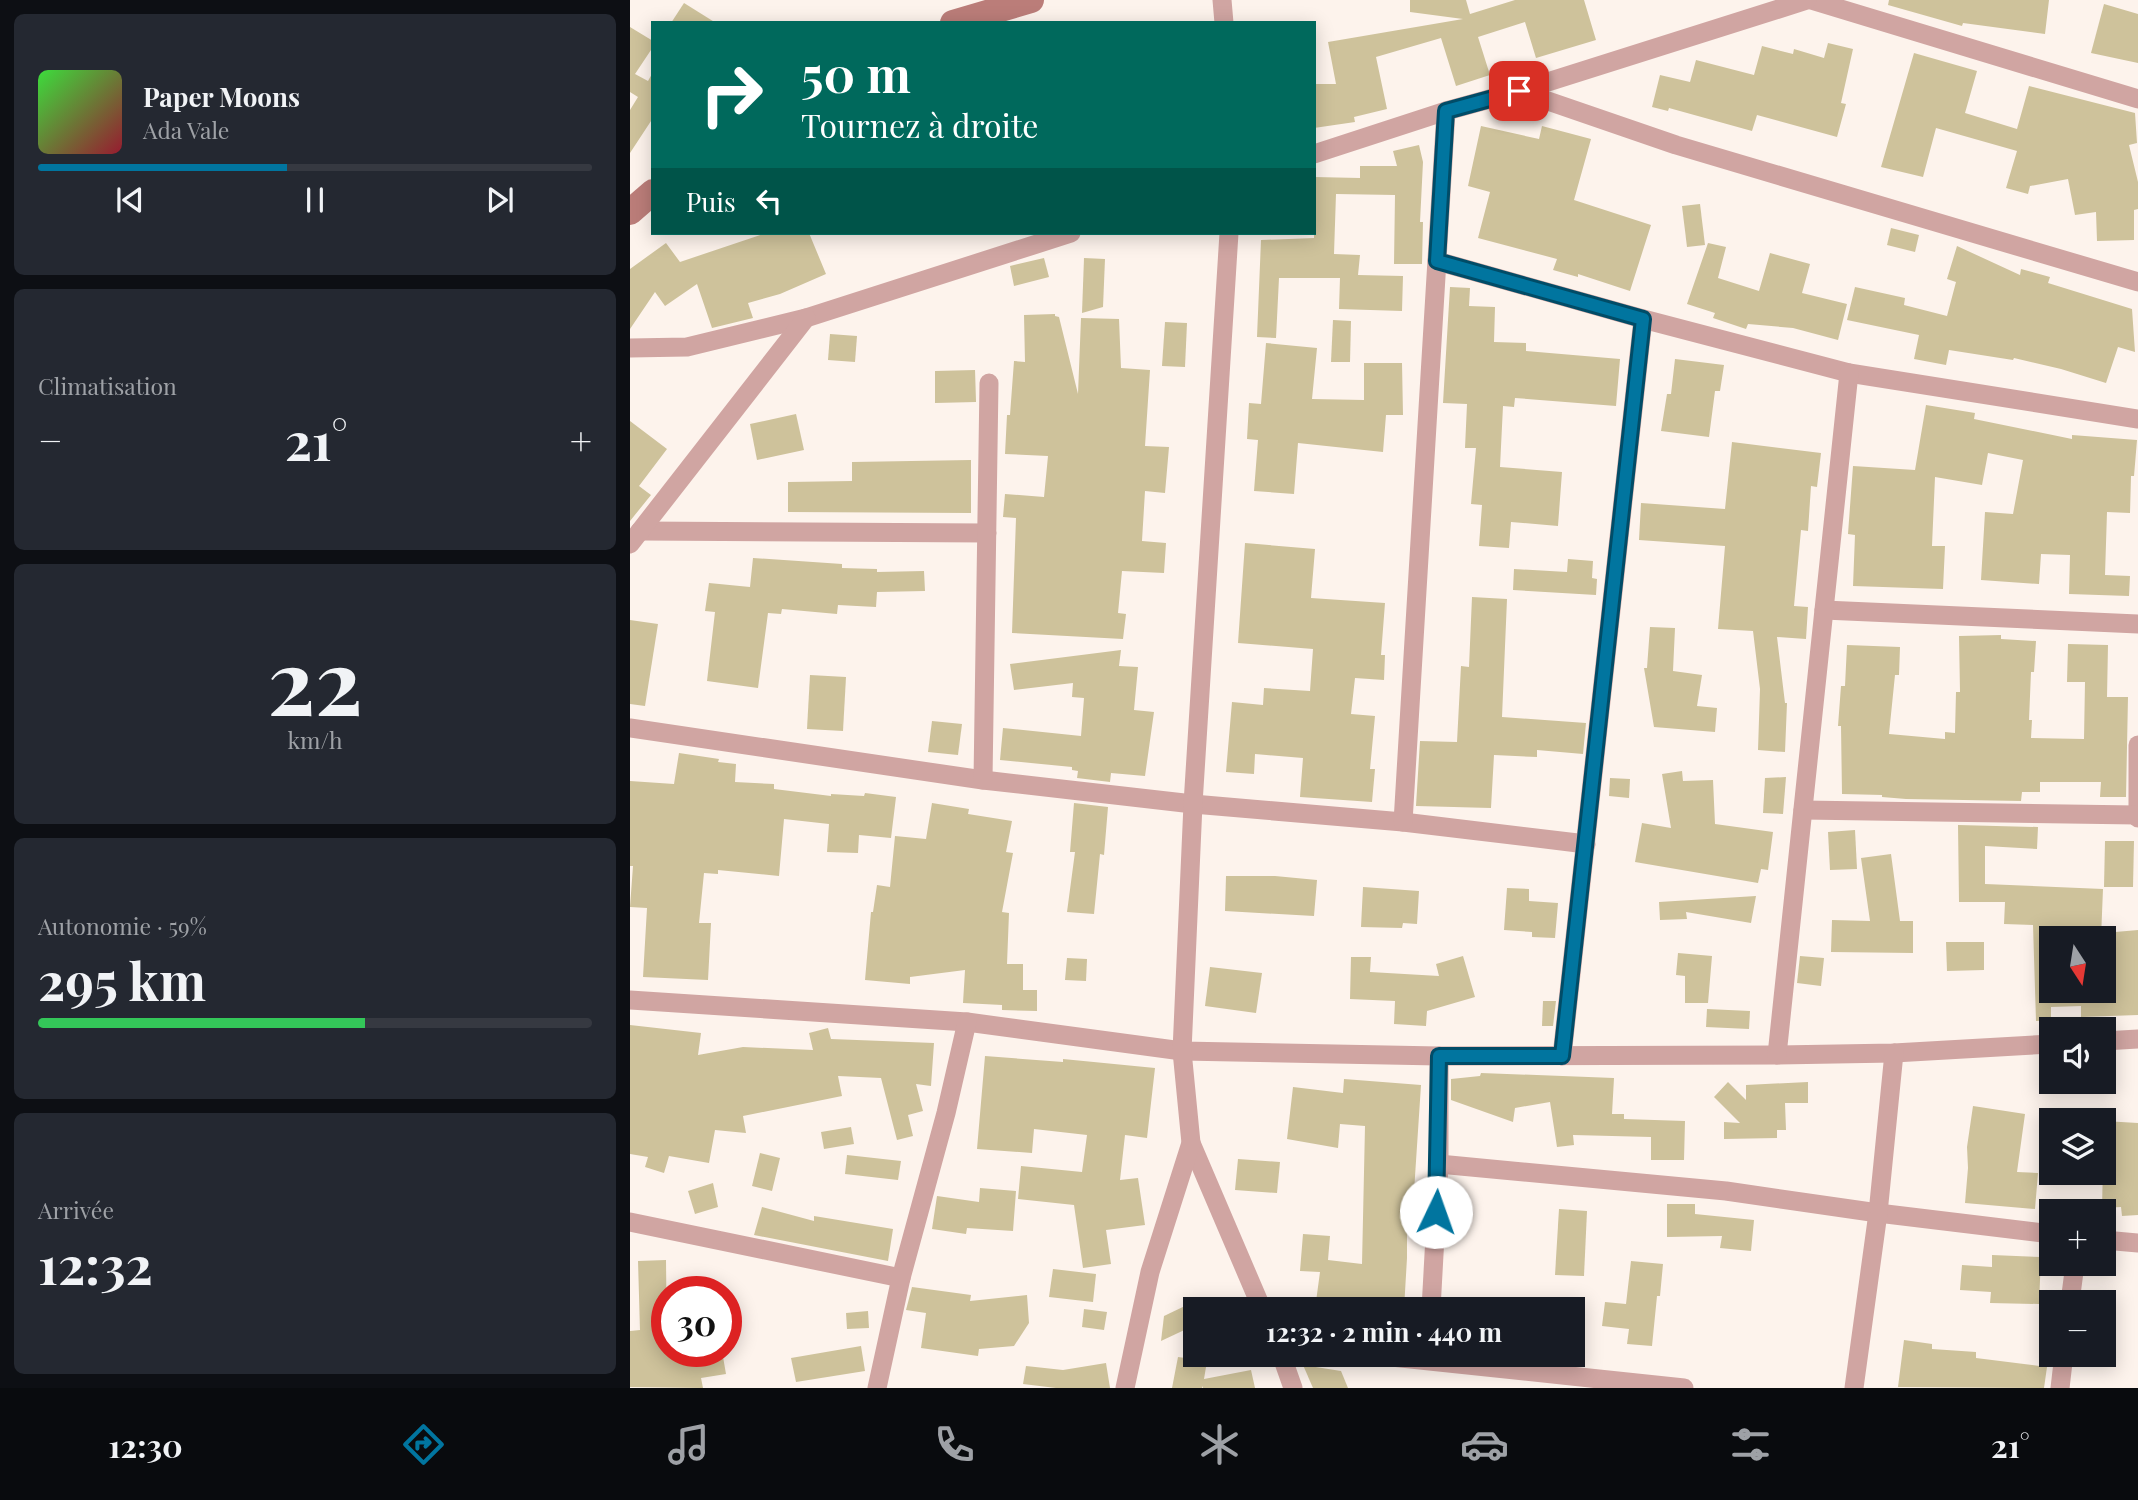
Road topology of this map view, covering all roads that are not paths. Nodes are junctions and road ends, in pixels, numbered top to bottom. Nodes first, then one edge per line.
1 (1031, 0) edge
2 (1222, 0) edge
3 (1809, 0) edge
4 (961, 21) edge
5 (1224, 21) edge
6 (1519, 91) junction
7 (2138, 99) edge
8 (1446, 111) junction
9 (1316, 153) edge
10 (651, 194) edge
11 (630, 212) edge
12 (1065, 235) edge
13 (1229, 235) edge
14 (1437, 261) junction
15 (2138, 282) edge
16 (806, 318) junction
17 (1643, 319) junction
18 (630, 348) edge
19 (1849, 373) junction
20 (989, 383) dead end
21 (2138, 419) edge
22 (987, 533) junction
23 (635, 538) edge
24 (1824, 610) junction
25 (2138, 624) edge
26 (630, 728) edge
27 (2138, 745) edge
28 (983, 780) junction
29 (1193, 804) junction
30 (1803, 810) junction
31 (2138, 816) edge
32 (1403, 822) junction
33 (1586, 845) junction
34 (630, 1000) edge
35 (967, 1022) junction
36 (2138, 1038) edge
37 (2116, 1040) edge
38 (2039, 1045) edge
39 (1182, 1051) junction
40 (1894, 1053) junction
41 (1777, 1055) junction
42 (1439, 1056) junction
43 (1562, 1056) junction
44 (1191, 1143) junction
45 (1439, 1164) junction
46 (1878, 1213) junction
47 (630, 1222) edge
48 (2039, 1233) edge
49 (2116, 1241) edge
50 (2138, 1243) edge
51 (901, 1278) junction
52 (1257, 1297) edge
53 (1432, 1297) edge
54 (1286, 1367) edge
55 (1505, 1367) edge
56 (2062, 1367) edge
57 (877, 1388) edge
58 (1125, 1388) edge
59 (1293, 1388) edge
60 (1684, 1388) edge
61 (1854, 1388) edge
62 (2060, 1388) edge

1 - 4 street
2 - 5 street
3 - 6 street
3 - 7 street
6 - 8 street
6 - 15 street
8 - 9 street
8 - 14 street
10 - 11 street
12 - 16 street
13 - 29 street
14 - 17 street
14 - 32 street
16 - 18 street
16 - 23 street
17 - 19 street
17 - 33 street
19 - 21 street
19 - 24 street
20 - 22 street
22 - 23 street
22 - 28 street
24 - 25 street
24 - 30 street
26 - 28 street
27 - 31 street
28 - 29 street
29 - 32 street
29 - 39 street
30 - 31 street
30 - 41 street
32 - 33 street
33 - 43 street
34 - 35 street
35 - 39 street
35 - 51 street
36 - 37 street
38 - 40 street
39 - 42 street
39 - 44 street
40 - 41 street
40 - 46 street
41 - 43 street
42 - 43 street
42 - 45 street
44 - 52 street
44 - 58 street
45 - 46 street
45 - 53 street
46 - 48 street
46 - 61 street
47 - 51 street
49 - 50 street
51 - 57 street
54 - 59 street
55 - 60 street
56 - 62 street

